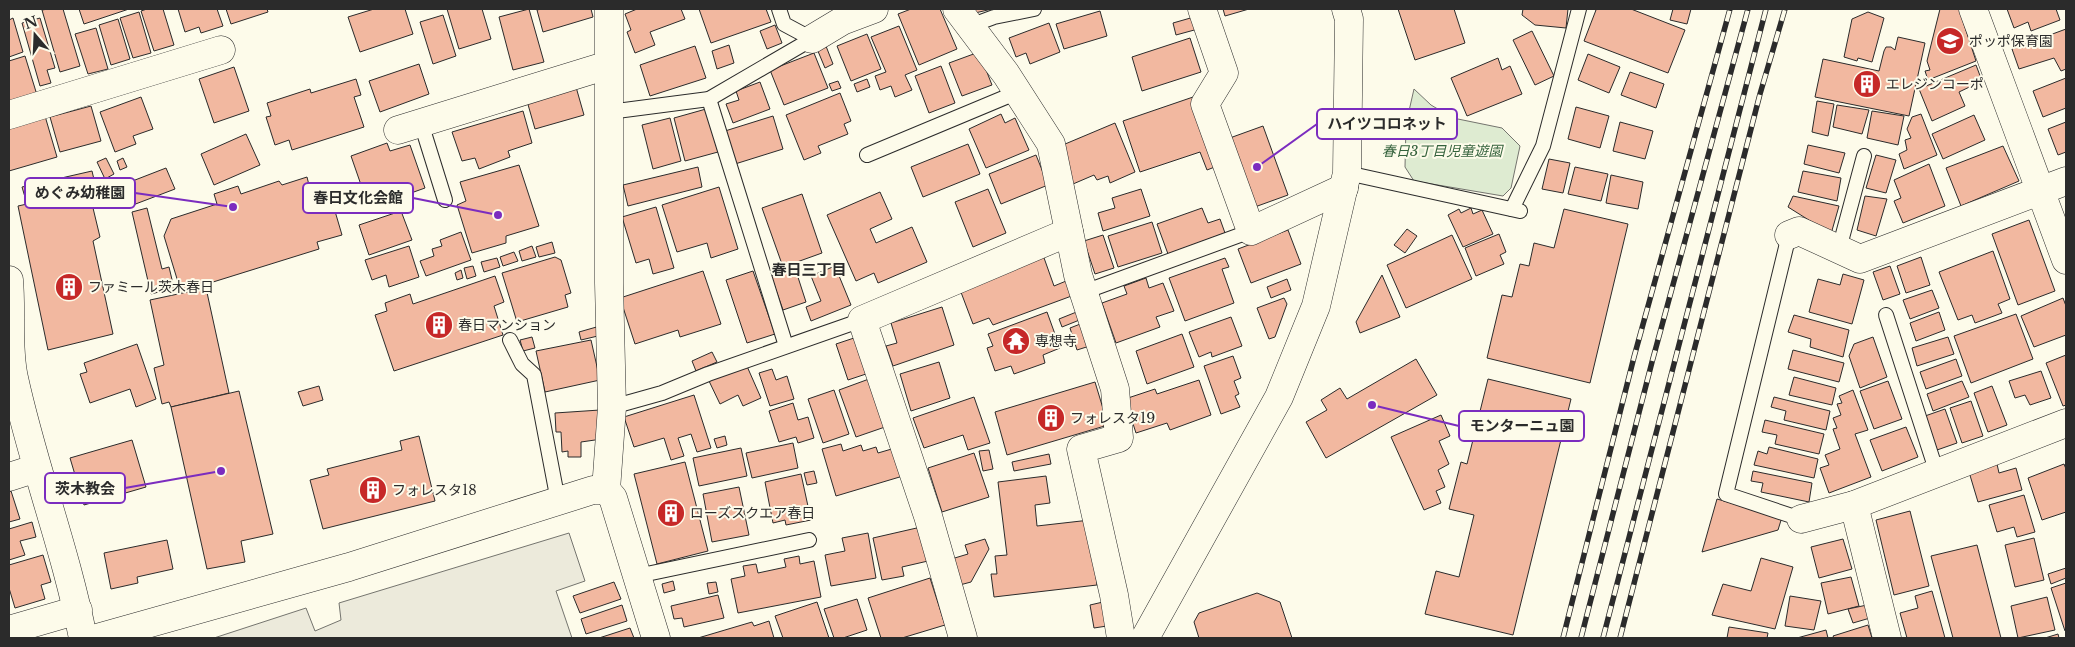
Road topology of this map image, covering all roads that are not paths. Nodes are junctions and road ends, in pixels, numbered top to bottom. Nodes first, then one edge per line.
1 (609, 9) edge
2 (778, 9) edge
3 (874, 9) edge
4 (1034, 9) edge
5 (1202, 9) edge
6 (1346, 9) edge
7 (1578, 9) edge
8 (1973, 9) edge
9 (964, 17) edge
10 (812, 39) junction
11 (221, 50) dead end
12 (608, 65) junction
13 (1018, 92) junction
14 (709, 99) junction
15 (609, 112) junction
16 (9, 115) edge
17 (409, 127) joint
18 (867, 155) dead end
19 (1864, 156) dead end
20 (1345, 181) junction
21 (2066, 181) edge
22 (2040, 192) junction
23 (444, 200) dead end
24 (1251, 231) junction
25 (1069, 232) junction
26 (1789, 234) joint
27 (1839, 249) junction
28 (2066, 260) edge
29 (9, 280) edge
30 (1084, 292) junction
31 (1886, 315) dead end
32 (862, 320) junction
33 (510, 340) dead end
34 (786, 346) junction
35 (612, 406) junction
36 (2066, 423) edge
37 (37, 468) junction
38 (1937, 473) junction
39 (9, 477) edge
40 (606, 490) junction
41 (558, 501) junction
42 (1854, 505) junction
43 (1801, 520) joint
44 (809, 540) dead end
45 (637, 576) junction
46 (78, 610) junction
47 (9, 630) edge
48 (83, 638) edge
49 (97, 638) edge
50 (656, 638) edge
51 (963, 638) edge
52 (1121, 638) edge
53 (1145, 638) edge
54 (1887, 638) edge

1 - 12 street
2 - 10 lane
3 - 10 street
4 - 9 lane
5 - 24 street
6 - 20 street
7 - 20 lane
8 - 22 street
9 - 13 street
10 - 14 lane
11 - 16 street
12 - 15 street
12 - 17 street
13 - 18 lane
13 - 25 street
14 - 15 lane
14 - 34 lane
15 - 35 street
17 - 23 lane
19 - 27 lane
20 - 24 street
20 - 53 street
21 - 22 street
22 - 27 street
22 - 28 street
24 - 30 lane
25 - 30 street
25 - 32 street
26 - 27 street
26 - 43 lane
29 - 37 street
30 - 52 street
31 - 38 lane
32 - 34 lane
32 - 51 street
33 - 41 lane
34 - 35 lane
35 - 40 street
36 - 38 street
37 - 39 street
37 - 46 street
38 - 42 street
40 - 41 street
40 - 45 street
41 - 49 street
42 - 43 street
42 - 54 street
44 - 45 lane
45 - 50 street
46 - 47 street
46 - 48 street

